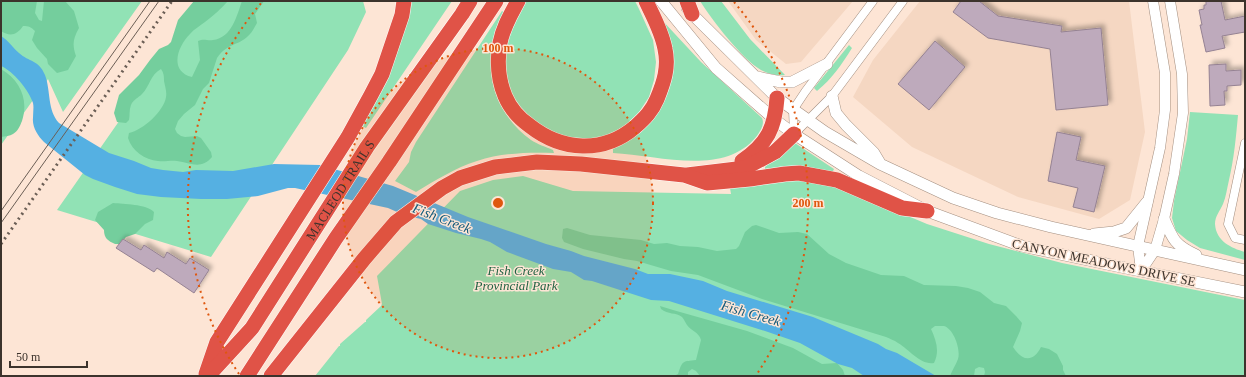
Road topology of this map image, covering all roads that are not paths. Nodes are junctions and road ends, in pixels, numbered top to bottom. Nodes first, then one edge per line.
1 (404, 1) edge
2 (470, 1) edge
3 (496, 1) edge
4 (518, 1) edge
5 (646, 1) edge
6 (661, 1) edge
7 (682, 1) edge
8 (873, 1) edge
9 (903, 1) edge
10 (1153, 1) edge
11 (1170, 1) edge
12 (689, 8) edge
13 (826, 64) junction
14 (757, 77) junction
15 (832, 96) junction
16 (777, 98) junction
17 (794, 110) junction
18 (774, 119) junction
19 (809, 121) junction
20 (794, 134) junction
21 (1245, 144) edge
22 (880, 164) junction
23 (730, 170) junction
24 (684, 175) junction
25 (1147, 202) junction
26 (927, 211) junction
27 (1164, 218) junction
28 (1087, 235) junction
29 (1245, 240) edge
30 (1138, 246) junction
31 (1155, 250) junction
32 (1215, 264) junction
33 (1245, 270) edge
34 (1141, 271) junction
35 (1245, 292) edge
36 (205, 376) edge
37 (208, 376) edge
38 (247, 376) edge
39 (271, 376) edge

1 - 36 highway
2 - 37 highway, MACLEOD TRAIL S
3 - 38 highway, MACLEOD TRAIL S
4 - 5 highway
6 - 18 main road, CANYON MEADOWS DRIVE SE
7 - 12 main road, CANYON MEADOWS DRIVE SE
8 - 13 street
9 - 15 street
10 - 25 street
11 - 27 street
12 - 14 main road, CANYON MEADOWS DRIVE SE
13 - 14 main road
13 - 17 street
14 - 16 main road, CANYON MEADOWS DRIVE SE
15 - 19 street
15 - 22 main road
16 - 17 main road, CANYON MEADOWS DRIVE SE
16 - 18 highway
17 - 19 main road, CANYON MEADOWS DRIVE SE
17 - 20 street
18 - 20 main road, CANYON MEADOWS DRIVE SE
18 - 23 highway
19 - 20 street
19 - 22 main road, CANYON MEADOWS DRIVE SE
20 - 23 highway
20 - 26 main road, CANYON MEADOWS DRIVE SE
21 - 29 street
22 - 28 main road, CANYON MEADOWS DRIVE SE
23 - 24 highway
24 - 26 highway
24 - 39 highway
25 - 28 main road
25 - 30 street
26 - 34 main road, CANYON MEADOWS DRIVE SE
27 - 31 street
27 - 32 main road
28 - 30 main road, CANYON MEADOWS DRIVE SE
30 - 31 main road, CANYON MEADOWS DRIVE SE
30 - 34 street
31 - 32 main road, CANYON MEADOWS DRIVE SE
31 - 34 street
32 - 33 main road, CANYON MEADOWS DRIVE SE
34 - 35 main road, CANYON MEADOWS DRIVE SE

